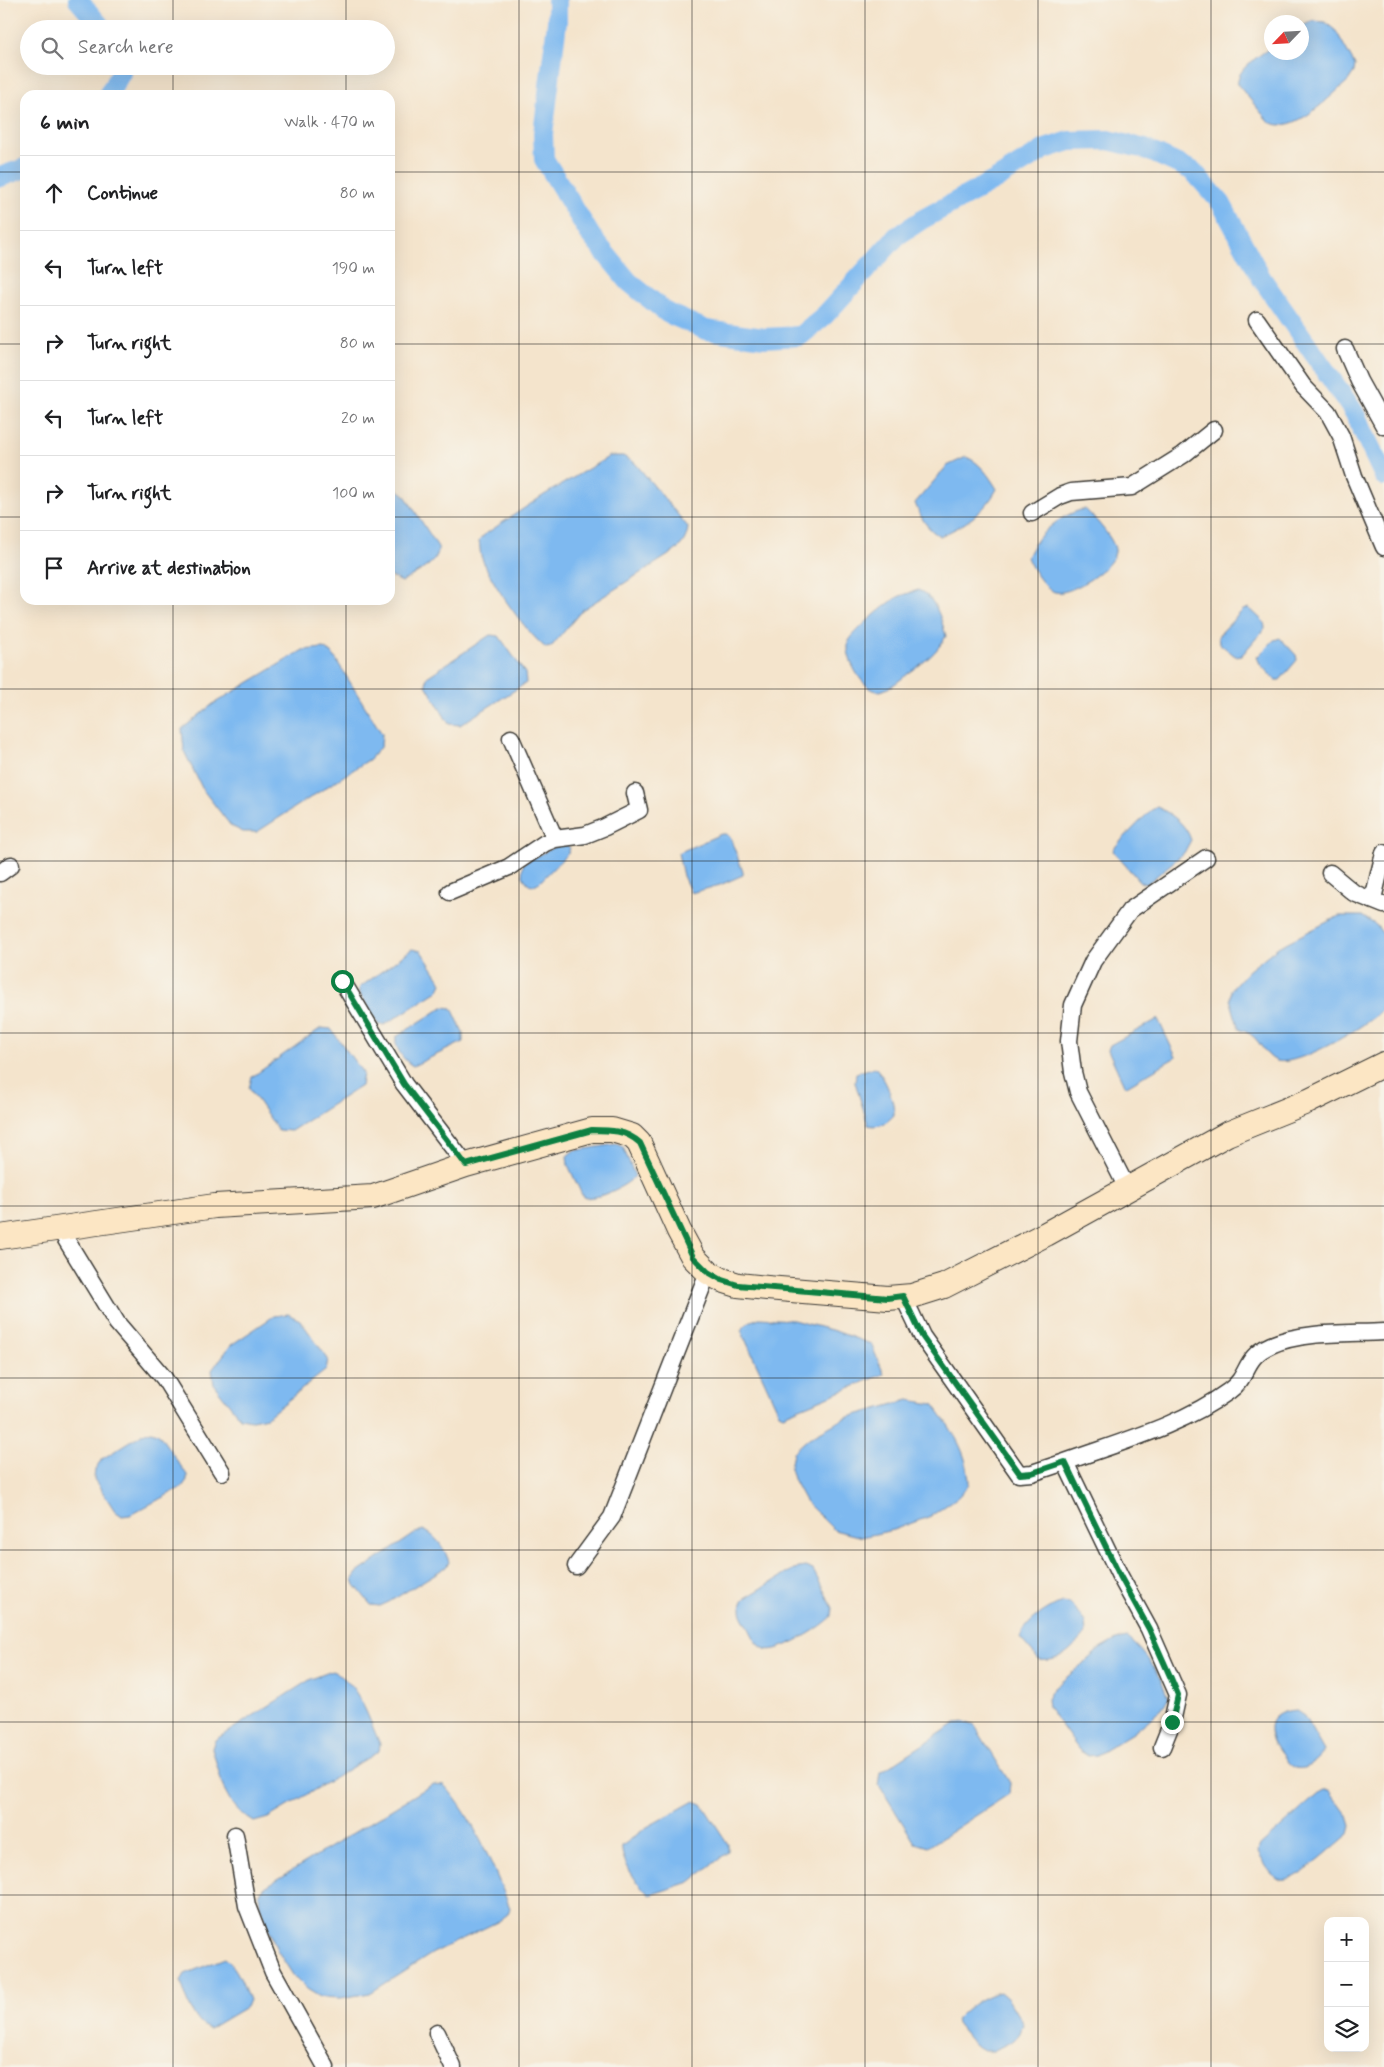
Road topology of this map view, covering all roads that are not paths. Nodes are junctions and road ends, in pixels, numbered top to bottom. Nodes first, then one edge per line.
1 (1257, 320) dead end
2 (1344, 349) dead end
3 (1384, 426) edge
4 (1214, 430) dead end
5 (1032, 513) dead end
6 (1384, 547) edge
7 (511, 738) dead end
8 (635, 793) dead end
9 (556, 839) junction
10 (1384, 853) edge
11 (1206, 858) dead end
12 (1330, 873) dead end
13 (450, 892) dead end
14 (1378, 902) edge
15 (342, 981) dead end
16 (1384, 1064) edge
17 (466, 1165) junction
18 (1127, 1188) junction
19 (59, 1228) junction
20 (0, 1237) edge
21 (708, 1272) junction
22 (903, 1296) junction
23 (1384, 1332) edge
24 (1065, 1462) junction
25 (222, 1472) dead end
26 (576, 1566) dead end
27 (1162, 1747) dead end
28 (236, 1835) dead end
29 (438, 2034) dead end
30 (326, 2067) edge
31 (453, 2067) edge

1 - 6 street
2 - 3 street
4 - 5 street
7 - 9 street
8 - 9 street
9 - 13 street
10 - 14 street
11 - 18 street
12 - 14 street
15 - 17 street
16 - 18 street
17 - 19 street
17 - 21 street
18 - 22 street
19 - 20 street
19 - 25 street
21 - 22 street
21 - 26 street
22 - 24 street
23 - 24 street
24 - 27 street
28 - 30 street
29 - 31 street

